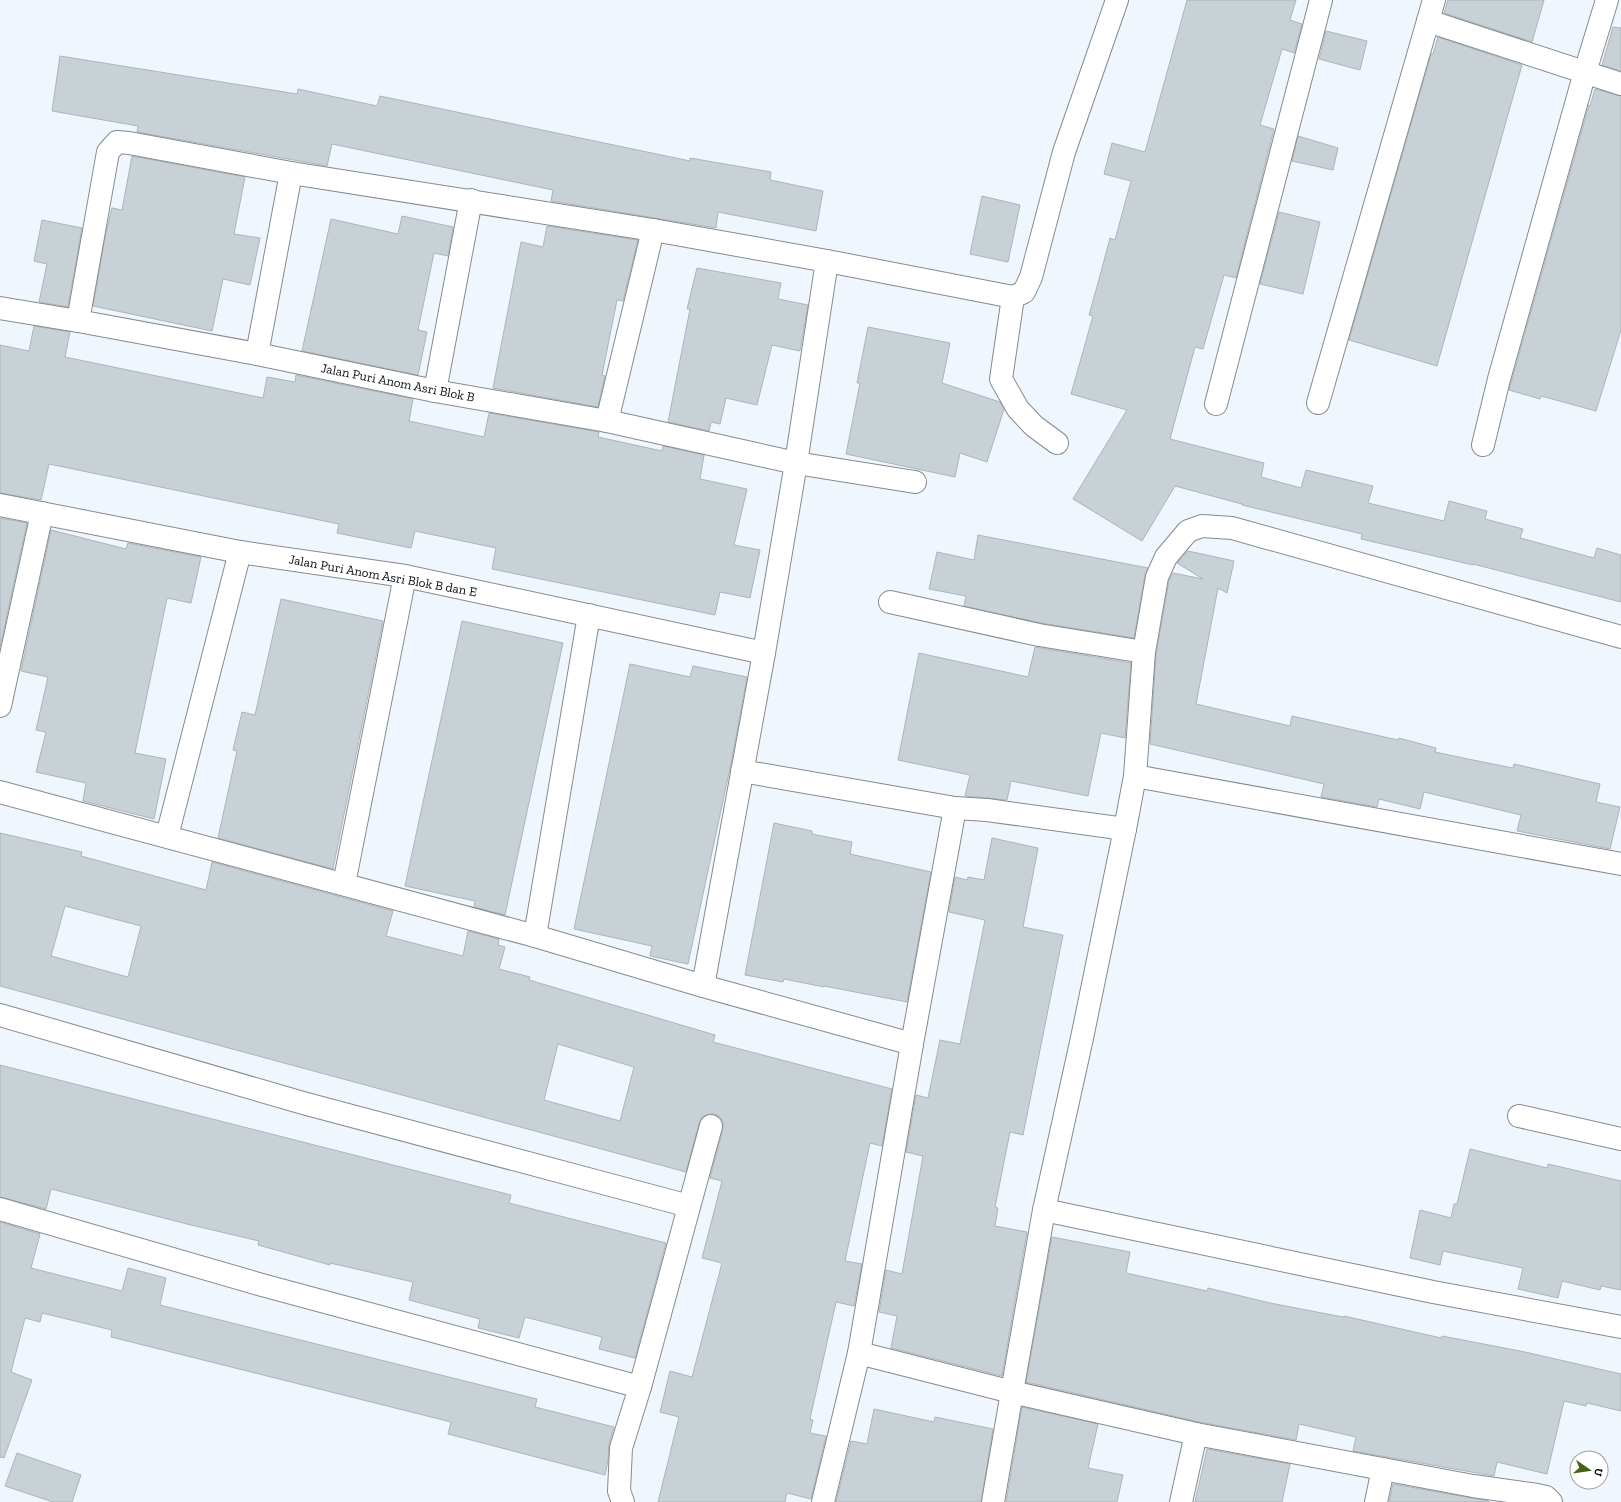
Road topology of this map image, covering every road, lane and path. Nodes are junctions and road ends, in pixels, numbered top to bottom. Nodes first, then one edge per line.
1 (1116, 0) edge
2 (1321, 0) edge
3 (1434, 0) edge
4 (1607, 0) edge
5 (1428, 21) junction
6 (1585, 72) junction
7 (1621, 84) edge
8 (291, 173) junction
9 (471, 200) junction
10 (653, 230) junction
11 (827, 261) junction
12 (1012, 296) junction
13 (0, 308) edge
14 (78, 321) junction
15 (257, 354) junction
16 (435, 391) junction
17 (1318, 403) dead end
18 (1216, 404) dead end
19 (607, 421) junction
20 (1057, 443) dead end
21 (1483, 446) dead end
22 (796, 462) junction
23 (914, 482) dead end
24 (0, 505) edge
25 (42, 513) junction
26 (240, 552) junction
27 (405, 576) junction
28 (890, 602) dead end
29 (589, 615) junction
30 (1621, 637) edge
31 (1144, 652) junction
32 (764, 653) junction
33 (0, 706) edge
34 (742, 772) junction
35 (1135, 776) junction
36 (0, 792) edge
37 (956, 808) junction
38 (1125, 829) junction
39 (168, 836) junction
40 (1621, 864) edge
41 (344, 884) junction
42 (535, 936) junction
43 (703, 986) junction
44 (0, 1015) edge
45 (912, 1044) junction
46 (1519, 1116) dead end
47 (712, 1126) dead end
48 (1621, 1139) edge
49 (689, 1206) junction
50 (0, 1209) edge
51 (1044, 1210) junction
52 (1621, 1327) edge
53 (859, 1353) junction
54 (640, 1386) junction
55 (1012, 1392) junction
56 (1196, 1434) junction
57 (1383, 1469) junction
58 (623, 1502) edge
59 (823, 1502) edge
60 (993, 1502) edge
61 (1180, 1502) edge
62 (1376, 1502) edge
63 (1551, 1502) edge

1 - 12 street
2 - 18 street
3 - 5 street
4 - 6 street
5 - 6 street
5 - 17 street
6 - 7 street
6 - 21 street
8 - 9 street
8 - 14 street
8 - 15 street
9 - 10 street
9 - 16 street
10 - 11 street
10 - 19 street
11 - 12 street
11 - 22 street
12 - 20 street
13 - 14 street, Jalan Puri Anom Asri Blok B
14 - 15 street, Jalan Puri Anom Asri Blok B
15 - 16 street, Jalan Puri Anom Asri Blok B
16 - 19 street, Jalan Puri Anom Asri Blok B
19 - 22 street, Jalan Puri Anom Asri Blok B
22 - 23 street, Jalan Puri Anom Asri Blok B
22 - 32 street
24 - 25 street, Jalan Puri Anom Asri Blok B dan E
25 - 26 street, Jalan Puri Anom Asri Blok B dan E
25 - 33 street
26 - 27 street, Jalan Puri Anom Asri Blok B dan E
26 - 39 street
27 - 29 street, Jalan Puri Anom Asri Blok B dan E
27 - 41 street
28 - 31 street
29 - 32 street, Jalan Puri Anom Asri Blok B dan E
29 - 42 street
30 - 31 street
31 - 35 street
32 - 34 street
34 - 37 street
34 - 43 street
35 - 38 street
35 - 40 street
36 - 39 street
37 - 38 street
37 - 45 street
38 - 51 street
39 - 41 street
41 - 42 street
42 - 43 street
43 - 45 street
44 - 49 street
45 - 53 street
46 - 48 street
47 - 49 street
49 - 54 street
50 - 54 street
51 - 52 street
51 - 55 street
53 - 55 street
53 - 59 street
54 - 58 street
55 - 56 street
55 - 60 street
56 - 57 street
56 - 61 street
57 - 62 street
57 - 63 street

